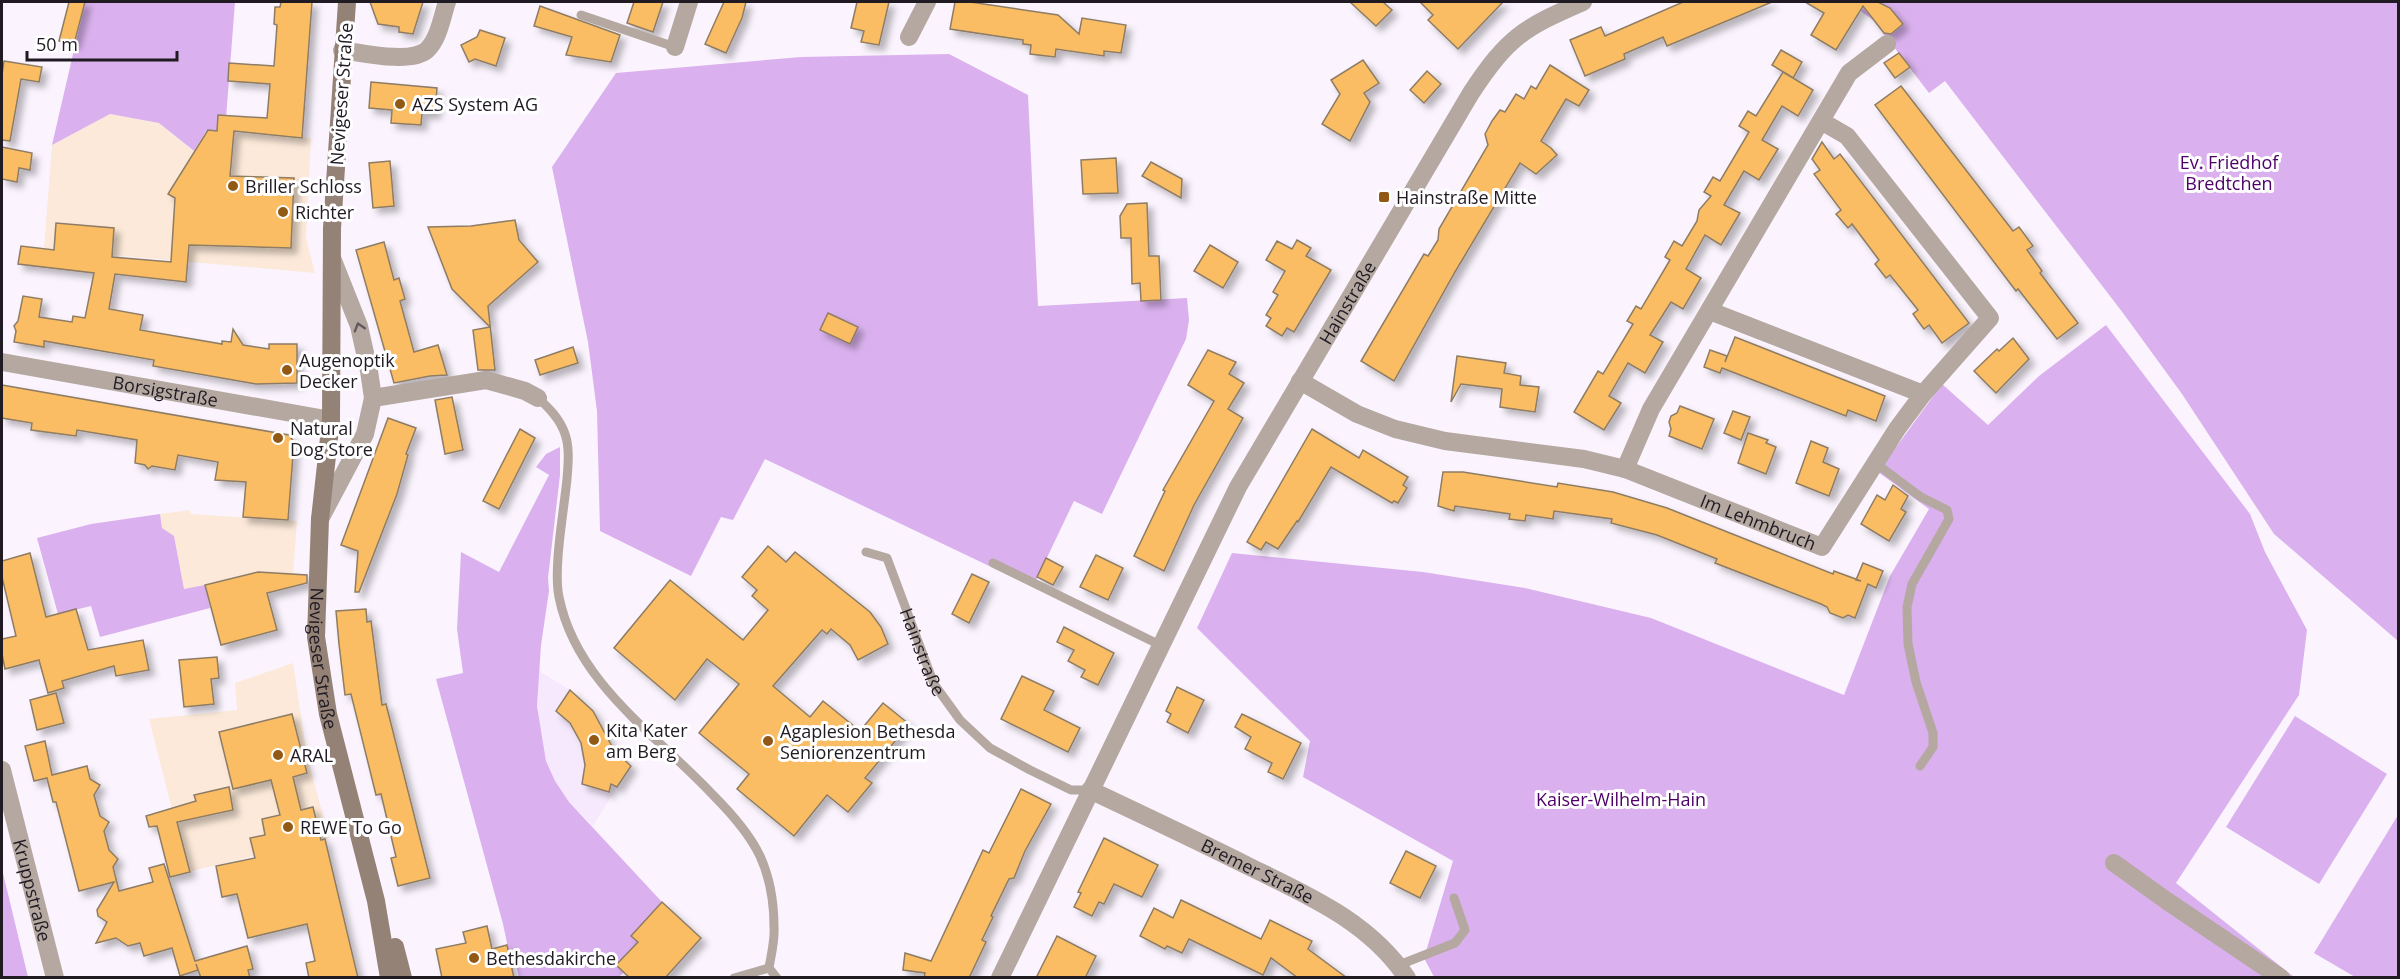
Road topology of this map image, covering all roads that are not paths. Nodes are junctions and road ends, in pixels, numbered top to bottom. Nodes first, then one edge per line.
1 (348, 2) edge
2 (447, 2) edge
3 (689, 2) edge
4 (927, 2) edge
5 (1583, 2) edge
6 (581, 15) dead end
7 (909, 37) dead end
8 (1887, 44) dead end
9 (675, 47) joint
10 (342, 50) junction
11 (1821, 120) junction
12 (332, 258) junction
13 (1710, 310) junction
14 (2, 362) edge
15 (1300, 381) junction
16 (1923, 394) junction
17 (373, 398) junction
18 (538, 398) joint
19 (332, 420) junction
20 (1874, 462) junction
21 (1625, 469) junction
22 (320, 519) junction
23 (866, 552) dead end
24 (993, 563) dead end
25 (1161, 645) junction
26 (1920, 766) dead end
27 (2, 770) edge
28 (1090, 790) junction
29 (2114, 862) dead end
30 (1454, 898) dead end
31 (376, 901) junction
32 (769, 968) junction
33 (1403, 971) edge
34 (55, 978) edge
35 (389, 978) edge
36 (403, 978) edge
37 (734, 978) edge
38 (777, 978) edge
39 (999, 978) edge
40 (2281, 978) edge

1 - 10 main road, Nevigeser Straße
2 - 10 street
3 - 9 street
4 - 7 street
5 - 15 street, Hainstraße
6 - 9 lane
8 - 11 street
10 - 12 main road, Nevigeser Straße
11 - 13 street
11 - 16 street, Im Lehmbruch
17 -> 12 street, Nevigeser Straße
12 - 19 main road, Nevigeser Straße
13 - 16 street
13 - 21 street
14 - 19 street, Borsigstraße
15 - 21 street, Im Lehmbruch
15 - 25 street, Hainstraße
16 - 20 street, Im Lehmbruch
17 - 18 street
17 - 22 street, Nevigeser Straße
18 - 32 lane
19 - 22 main road, Nevigeser Straße
20 - 21 street, Im Lehmbruch
20 - 26 lane
22 - 31 main road, Nevigeser Straße
23 - 28 lane, Hainstraße
24 - 25 lane
25 - 28 street, Hainstraße
27 - 34 street, Kruppstraße
28 - 33 street, Bremer Straße
28 - 39 street, Hainstraße
29 - 40 street
30 - 33 lane
31 - 35 main road, Nevigeser Straße
31 - 36 main road, Nevigeser Straße
32 - 37 lane
32 - 38 lane

